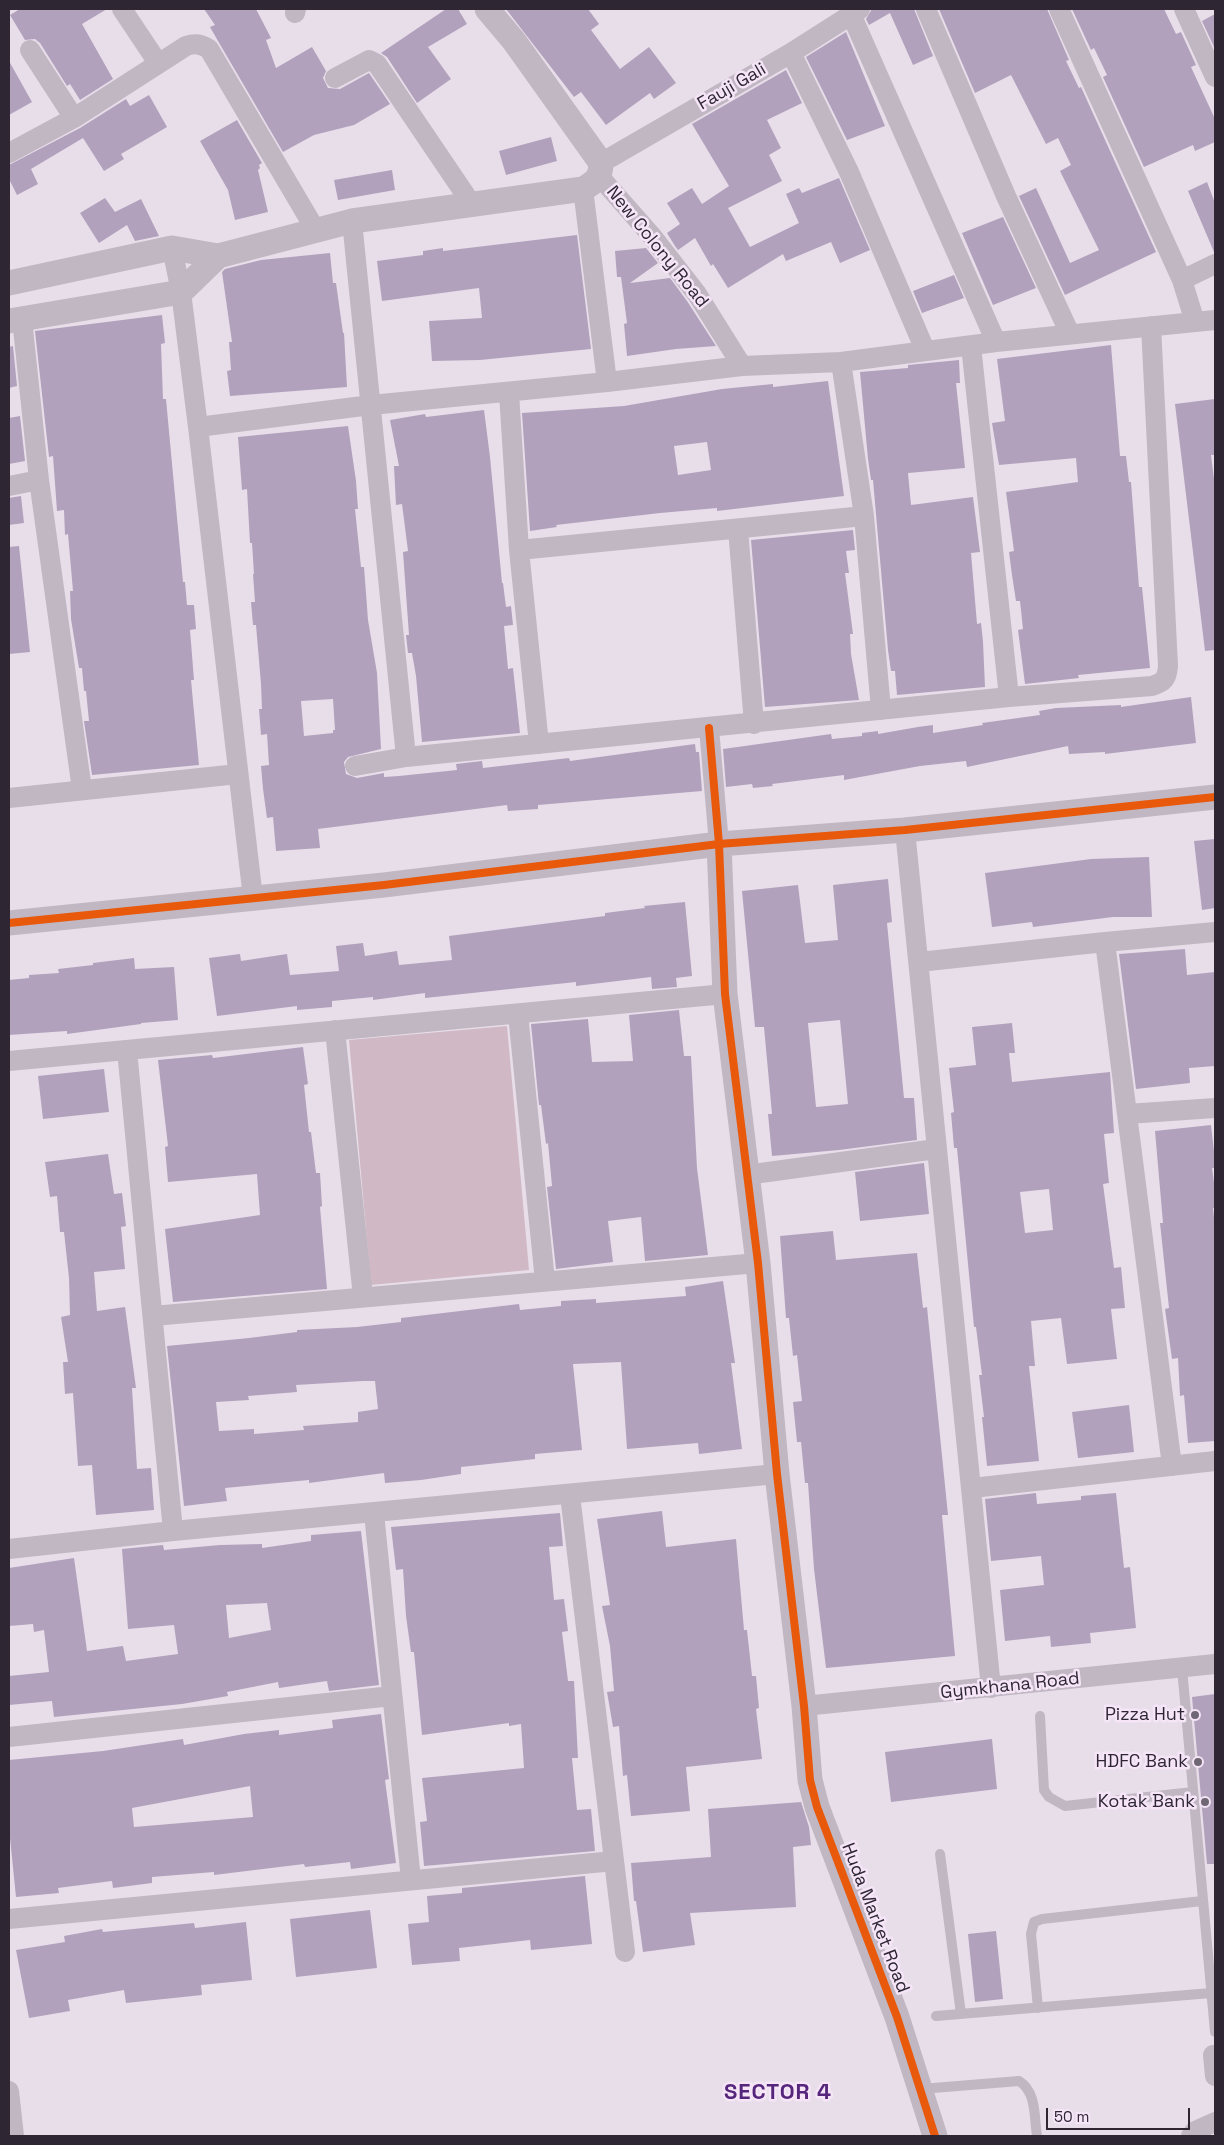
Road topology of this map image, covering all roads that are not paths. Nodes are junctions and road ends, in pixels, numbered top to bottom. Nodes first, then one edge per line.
1 (122, 9) edge
2 (487, 9) edge
3 (926, 9) edge
4 (1059, 9) edge
5 (1184, 9) edge
6 (856, 11) edge
7 (30, 50) dead end
8 (791, 53) junction
9 (158, 63) junction
10 (1215, 77) edge
11 (335, 78) dead end
12 (74, 118) junction
13 (9, 153) edge
14 (595, 176) junction
15 (471, 203) junction
16 (352, 221) junction
17 (315, 229) junction
18 (172, 248) junction
19 (218, 256) junction
20 (1215, 264) edge
21 (1182, 280) junction
22 (9, 283) edge
23 (181, 292) junction
24 (16, 320) edge
25 (1215, 320) edge
26 (1195, 322) junction
27 (1150, 326) junction
28 (1070, 334) junction
29 (996, 342) junction
30 (971, 346) junction
31 (925, 350) junction
32 (841, 362) junction
33 (742, 366) junction
34 (607, 382) junction
35 (509, 392) junction
36 (371, 405) junction
37 (198, 426) junction
38 (39, 480) junction
39 (9, 486) edge
40 (864, 516) junction
41 (738, 528) junction
42 (519, 550) junction
43 (1009, 697) junction
44 (881, 710) junction
45 (754, 724) junction
46 (710, 728) junction
47 (539, 744) junction
48 (406, 757) junction
49 (355, 766) dead end
50 (238, 774) junction
51 (82, 790) junction
52 (1215, 797) edge
53 (9, 798) edge
54 (905, 830) junction
55 (719, 844) junction
56 (253, 898) junction
57 (9, 923) edge
58 (1215, 932) edge
59 (1105, 942) junction
60 (919, 962) junction
61 (725, 994) junction
62 (518, 1014) junction
63 (335, 1030) junction
64 (128, 1050) junction
65 (9, 1061) edge
66 (1215, 1108) edge
67 (1127, 1114) junction
68 (936, 1149) junction
69 (746, 1175) junction
70 (758, 1262) junction
71 (545, 1281) junction
72 (363, 1298) junction
73 (153, 1316) junction
74 (1215, 1461) edge
75 (1172, 1466) junction
76 (777, 1474) junction
77 (972, 1488) junction
78 (570, 1494) junction
79 (374, 1513) junction
80 (173, 1531) junction
81 (9, 1549) edge
82 (1215, 1664) edge
83 (1182, 1668) junction
84 (991, 1688) junction
85 (392, 1696) junction
86 (804, 1706) junction
87 (1040, 1716) dead end
88 (9, 1737) edge
89 (1193, 1792) junction
90 (940, 1854) dead end
91 (614, 1861) junction
92 (411, 1880) junction
93 (1202, 1901) junction
94 (9, 1920) edge
95 (625, 1952) dead end
96 (1211, 1993) junction
97 (1038, 2008) junction
98 (961, 2014) junction
99 (936, 2016) dead end
100 (1215, 2032) edge
101 (1213, 2055) dead end
102 (1215, 2076) edge
103 (919, 2089) junction
104 (9, 2091) edge
105 (1215, 2122) edge
106 (14, 2136) edge
107 (935, 2136) edge
108 (1037, 2136) edge
109 (1191, 2136) edge

1 - 9 street
2 - 14 street, New Colony Road
3 - 28 street
4 - 21 street
5 - 10 street
6 - 8 street, Fauji Gali
6 - 29 street
7 - 12 street
8 - 14 street, Fauji Gali
8 - 31 street
9 - 12 street
9 - 17 street
11 - 15 street
12 - 13 street
14 - 15 street
14 - 33 street, New Colony Road
14 - 34 street
15 - 16 street
16 - 17 street
16 - 36 street
17 - 19 street
18 - 19 street
18 - 22 street
18 - 23 street
19 - 23 street
20 - 21 street
21 - 26 street
23 - 24 street
23 - 37 street
24 - 38 street
25 - 26 street
26 - 27 street
27 - 28 street
27 - 43 street
28 - 29 street
29 - 30 street
30 - 31 street
30 - 43 street
31 - 32 street
32 - 33 street
32 - 40 street
33 - 34 street
34 - 35 street
35 - 36 street
35 - 42 street
36 - 37 street
36 - 48 street
37 - 50 street
38 - 39 street
38 - 51 street
40 - 41 street
40 - 44 street
41 - 42 street
41 - 45 street
42 - 47 street
43 - 44 street
44 - 45 street
45 - 46 street
46 - 47 street
46 - 55 street
47 - 48 street
48 - 49 street
50 - 51 street
50 - 56 street
51 - 53 street
52 - 54 street
54 - 55 street
54 - 60 street
55 - 56 street
55 - 61 street, Huda Market Road
56 - 57 street
58 - 59 street
59 - 60 street
59 - 67 street
60 - 68 street
61 - 62 street
61 - 69 street, Huda Market Road
62 - 63 street
62 - 71 street
63 - 64 street
63 - 72 street
64 - 65 street
64 - 73 street
66 - 67 street
67 - 75 street
68 - 69 street
68 - 77 street
69 - 70 street, Huda Market Road
70 - 71 street
70 - 76 street, Huda Market Road
71 - 72 street
72 - 73 street
73 - 80 street
74 - 75 street
75 - 77 street
76 - 78 street
76 - 86 street, Huda Market Road
77 - 84 street
78 - 79 street
78 - 91 street
79 - 80 street
79 - 85 street
80 - 81 street
82 - 83 street, Gymkhana Road
83 - 84 street, Gymkhana Road
83 - 89 lane
84 - 86 street, Gymkhana Road
85 - 88 street
85 - 92 street
86 - 103 street, Huda Market Road
87 - 89 lane
89 - 93 lane
90 - 98 lane
91 - 92 street
91 - 95 street
92 - 94 street
93 - 96 lane
93 - 97 lane
96 - 97 lane
96 - 100 lane
97 - 98 lane
98 - 99 lane
101 - 102 street
103 - 107 street, Huda Market Road
103 - 108 lane
104 - 106 street
105 - 109 street

